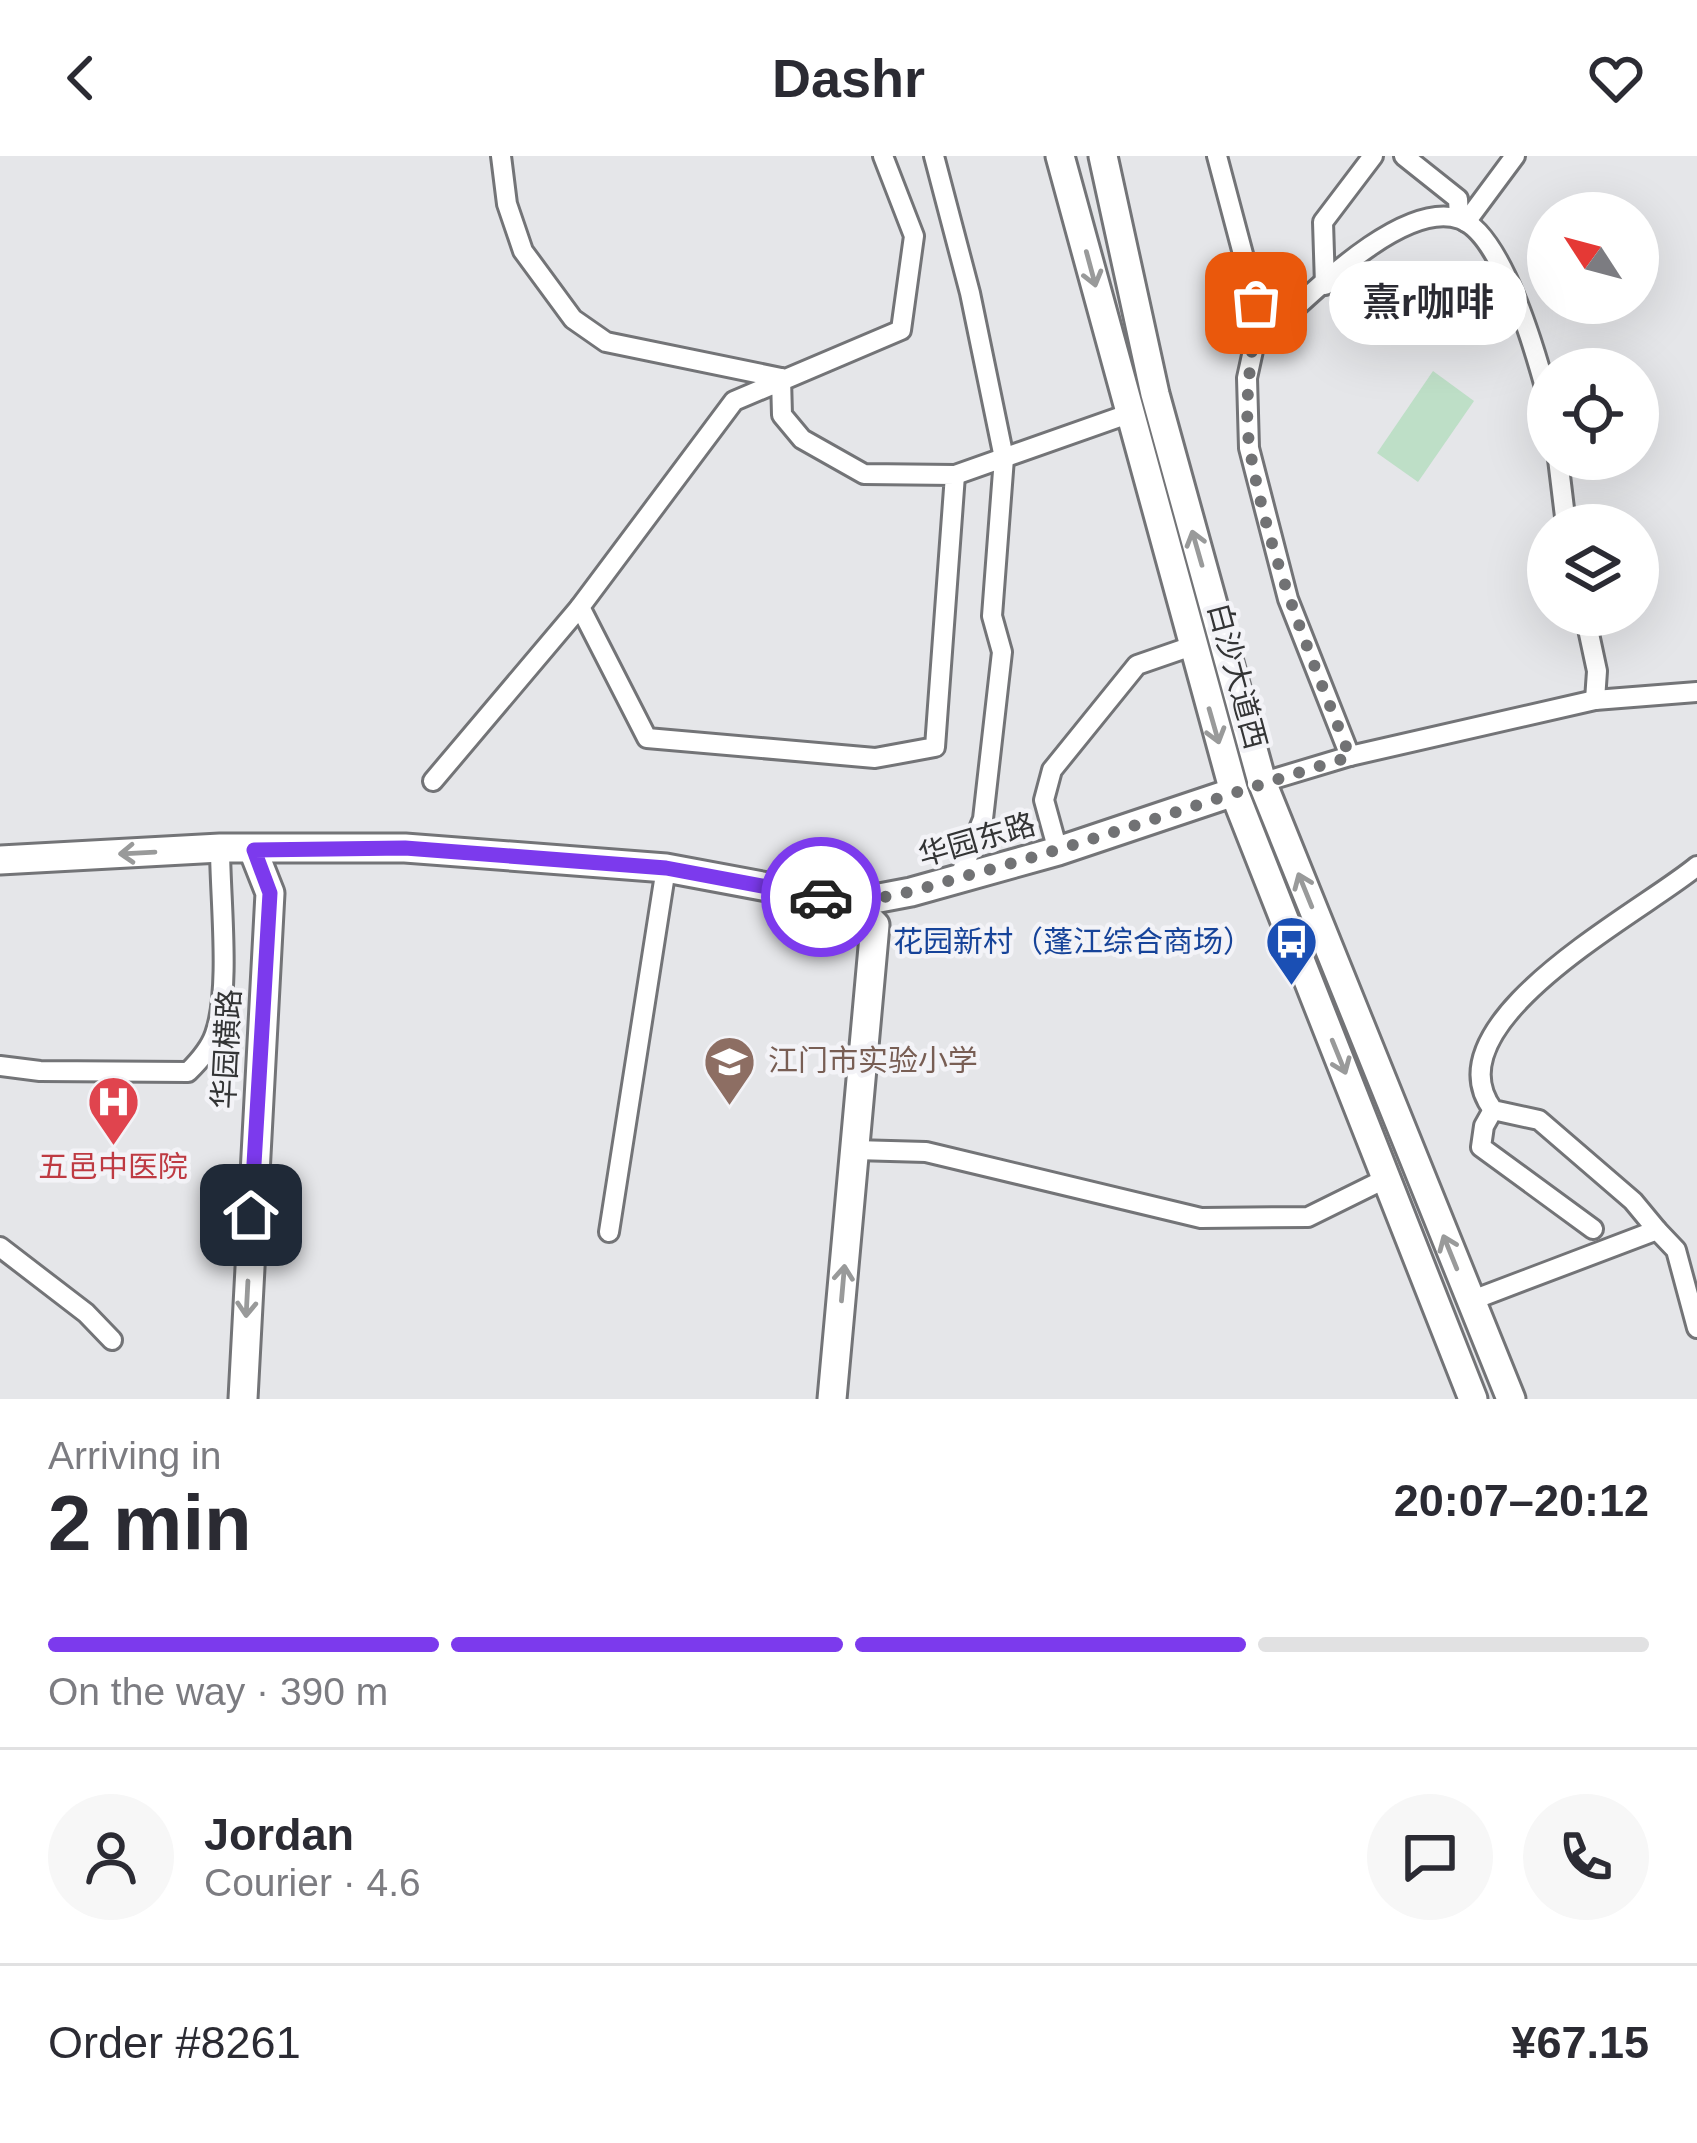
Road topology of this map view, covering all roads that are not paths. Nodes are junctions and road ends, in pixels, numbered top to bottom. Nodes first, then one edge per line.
1 (501, 156) edge
2 (883, 156) edge
3 (934, 156) edge
4 (1060, 156) edge
5 (1103, 156) edge
6 (1217, 156) edge
7 (1373, 156) edge
8 (1403, 156) edge
9 (1514, 156) edge
10 (1462, 220) junction
11 (1325, 284) junction
12 (1254, 346) junction
13 (1535, 348) edge
14 (781, 378) junction
15 (1131, 413) junction
16 (1004, 458) junction
17 (955, 475) junction
18 (580, 607) junction
19 (1590, 636) edge
20 (1192, 646) junction
21 (1697, 692) edge
22 (1595, 700) junction
23 (1350, 757) junction
24 (433, 781) dead end
25 (1262, 782) junction
26 (1234, 792) junction
27 (220, 848) junction
28 (254, 850) junction
29 (1058, 851) junction
30 (0, 860) edge
31 (1697, 866) edge
32 (666, 868) junction
33 (959, 878) junction
34 (853, 903) junction
35 (0, 1066) edge
36 (1493, 1110) junction
37 (856, 1150) junction
38 (1387, 1178) junction
39 (1593, 1229) dead end
40 (1657, 1230) junction
41 (609, 1232) dead end
42 (0, 1247) edge
43 (1470, 1301) junction
44 (1697, 1328) edge
45 (112, 1340) dead end
46 (242, 1399) edge
47 (832, 1399) edge
48 (1473, 1399) edge
49 (1510, 1399) edge

1 - 14 street
2 - 14 street
3 - 16 street
4 -> 15 main road, 白沙大道西
25 -> 5 main road, 白沙大道西
6 - 12 street
7 - 11 street
8 - 10 street
9 - 10 street
10 - 11 street
10 - 13 street
11 - 12 street
12 - 23 street
14 - 17 street
14 - 18 street
15 - 16 street
15 - 20 main road, 白沙大道西
16 - 17 street
16 - 33 street
17 - 18 street
18 - 24 street
19 - 22 street
20 -> 26 main road, 白沙大道西
20 - 29 street
21 - 22 street, 华园东路
22 - 23 street, 华园东路
23 - 25 street, 华园东路
25 - 26 street, 华园东路
43 -> 25 main road, 白沙大道西
26 - 29 main road, 华园东路
26 -> 38 main road, 白沙大道西
27 - 28 main road, 华园东路
27 -> 30 main road, 华园东路
27 - 35 street
28 - 32 main road, 华园东路
28 -> 46 main road, 华园横路
29 - 33 main road, 华园东路
31 - 36 street
32 - 34 main road, 华园东路
32 - 41 street
33 - 34 main road, 华园东路
34 - 37 main road
36 - 39 street
36 - 40 street
37 - 38 street
47 -> 37 main road
38 - 48 main road, 白沙大道西
40 - 43 street
40 - 44 street
42 - 45 street
43 - 49 main road, 白沙大道西

